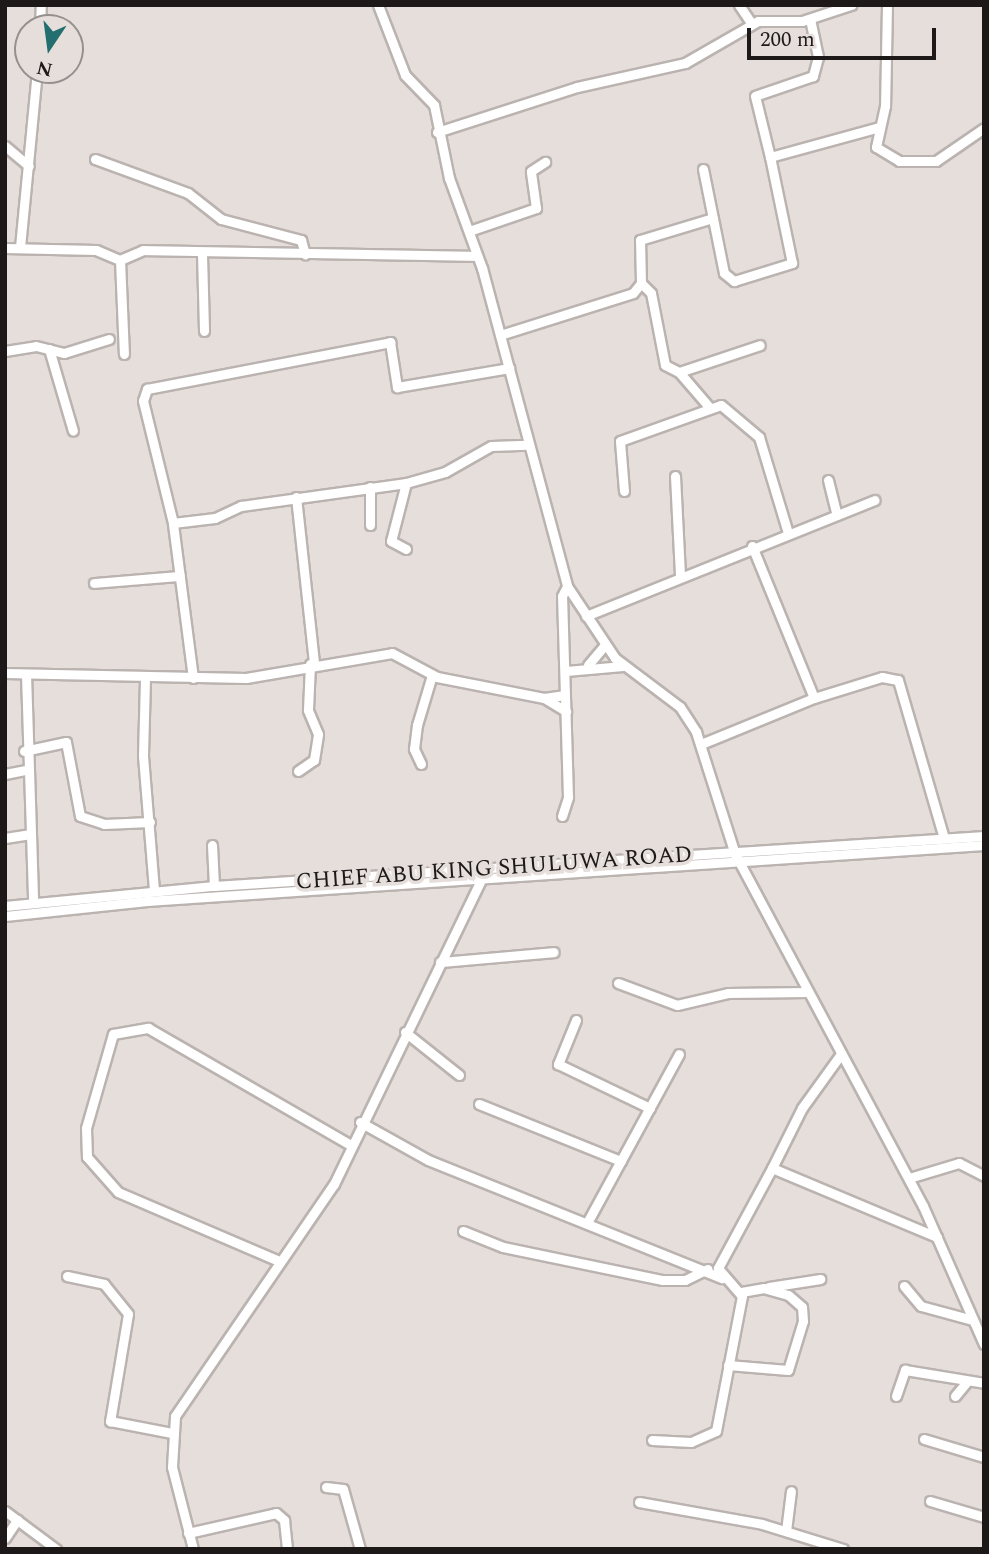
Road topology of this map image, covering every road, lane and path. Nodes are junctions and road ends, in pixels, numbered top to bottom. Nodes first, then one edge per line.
1 (378, 5) edge
2 (739, 5) edge
3 (851, 5) edge
4 (887, 5) edge
5 (810, 19) junction
6 (752, 24) junction
7 (36, 84) edge
8 (880, 127) junction
9 (984, 128) edge
10 (437, 132) junction
11 (5, 146) edge
12 (770, 157) junction
13 (95, 159) dead end
14 (545, 162) dead end
15 (29, 166) junction
16 (703, 169) dead end
17 (713, 218) junction
18 (469, 231) junction
19 (20, 247) junction
20 (5, 248) edge
21 (202, 254) junction
22 (305, 254) junction
23 (477, 256) junction
24 (120, 260) junction
25 (641, 283) junction
26 (205, 331) dead end
27 (500, 335) junction
28 (110, 339) dead end
29 (760, 345) dead end
30 (49, 349) junction
31 (5, 351) edge
32 (124, 354) dead end
33 (509, 368) junction
34 (679, 372) junction
35 (710, 408) junction
36 (73, 430) dead end
37 (527, 445) junction
38 (675, 476) dead end
39 (828, 480) dead end
40 (406, 483) junction
41 (370, 487) junction
42 (624, 491) dead end
43 (296, 497) junction
44 (875, 500) dead end
45 (837, 514) junction
46 (173, 523) junction
47 (370, 524) dead end
48 (788, 533) junction
49 (752, 546) junction
50 (406, 549) dead end
51 (180, 576) junction
52 (680, 576) junction
53 (94, 583) dead end
54 (568, 586) junction
55 (586, 616) junction
56 (605, 645) junction
57 (312, 664) junction
58 (586, 666) junction
59 (623, 666) junction
60 (566, 671) junction
61 (5, 673) edge
62 (26, 674) junction
63 (37, 676) junction
64 (193, 678) junction
65 (435, 678) junction
66 (145, 679) junction
67 (29, 686) junction
68 (565, 695) junction
69 (544, 698) junction
70 (814, 698) junction
71 (566, 711) junction
72 (701, 744) junction
73 (24, 751) junction
74 (421, 764) dead end
75 (25, 770) junction
76 (299, 771) dead end
77 (5, 774) edge
78 (562, 816) dead end
79 (150, 822) junction
80 (31, 834) junction
81 (984, 836) edge
82 (5, 838) edge
83 (944, 838) junction
84 (212, 845) dead end
85 (984, 845) edge
86 (735, 854) junction
87 (741, 863) junction
88 (340, 879) junction
89 (480, 882) junction
90 (214, 886) junction
91 (340, 890) junction
92 (154, 891) junction
93 (33, 902) junction
94 (5, 906) edge
95 (5, 916) edge
96 (554, 952) dead end
97 (440, 962) junction
98 (618, 983) dead end
99 (808, 992) junction
100 (576, 1020) dead end
101 (405, 1032) junction
102 (679, 1054) dead end
103 (841, 1054) junction
104 (459, 1075) dead end
105 (479, 1104) dead end
106 (650, 1108) junction
107 (360, 1122) junction
108 (351, 1145) junction
109 (621, 1161) junction
110 (772, 1168) junction
111 (984, 1176) edge
112 (909, 1178) junction
113 (588, 1221) junction
114 (463, 1231) dead end
115 (937, 1237) junction
116 (279, 1261) junction
117 (719, 1263) junction
118 (705, 1271) junction
119 (67, 1276) dead end
120 (722, 1278) junction
121 (820, 1279) dead end
122 (904, 1286) dead end
123 (764, 1288) junction
124 (741, 1292) junction
125 (972, 1320) junction
126 (984, 1344) edge
127 (728, 1365) junction
128 (966, 1383) junction
129 (984, 1383) edge
130 (895, 1396) dead end
131 (955, 1396) dead end
132 (173, 1433) junction
133 (924, 1439) dead end
134 (652, 1440) dead end
135 (984, 1457) edge
136 (326, 1486) dead end
137 (791, 1490) dead end
138 (930, 1501) dead end
139 (639, 1502) dead end
140 (5, 1511) edge
141 (984, 1517) edge
142 (17, 1520) junction
143 (786, 1531) junction
144 (188, 1532) junction
145 (5, 1538) edge
146 (56, 1549) edge
147 (193, 1549) edge
148 (287, 1549) edge
149 (359, 1549) edge
150 (843, 1549) edge

1 - 10 street
2 - 6 street
3 - 5 street
4 - 8 street
5 - 6 street
5 - 12 street
6 - 10 street
7 - 15 street
8 - 9 street
8 - 12 street
10 - 18 street
11 - 15 street
12 - 17 street
13 - 22 street
14 - 18 street
15 - 19 street
16 - 17 street
17 - 25 street
18 - 23 street
19 - 20 street
19 - 24 street
21 - 22 street
21 - 24 street
21 - 26 street
22 - 23 street
23 - 27 street
24 - 32 street
25 - 27 street
25 - 34 street
27 - 33 street
28 - 30 street
29 - 34 street
30 - 31 street
30 - 36 street
33 - 37 street
33 - 46 street
34 - 35 street
35 - 42 street
35 - 48 street
37 - 40 street
37 - 54 street
38 - 52 street
39 - 45 street
40 - 41 street
40 - 50 street
41 - 43 street
41 - 47 street
43 - 46 street
43 - 57 street
44 - 45 street
45 - 48 street
46 - 51 street
48 - 49 street
49 - 52 street
49 - 70 street
51 - 53 street
51 - 64 street
52 - 55 street
54 - 55 street
54 - 60 street
55 - 56 street
56 - 58 street
56 - 59 street
57 - 64 street
57 - 65 street
57 - 76 street
58 - 59 street
58 - 60 street
59 - 72 street
60 - 68 street
61 - 62 street
62 - 63 street
62 - 67 street
63 - 66 street
63 - 67 street
64 - 66 street
65 - 69 street
65 - 74 street
66 - 79 street
67 - 73 street
68 - 69 street
68 - 71 street
69 - 71 street
70 - 72 street
70 - 83 street
71 - 78 street
72 - 86 street
73 - 75 street
73 - 79 street
75 - 77 street
75 - 80 street
79 - 92 street
80 - 82 street
80 - 93 street
81 - 83 street, CHIEF ABU KING SHULUWA ROAD
83 - 86 street, CHIEF ABU KING SHULUWA ROAD
84 - 90 street
85 - 87 street
86 - 87 street
86 - 88 street, CHIEF ABU KING SHULUWA ROAD
87 - 89 street
87 - 99 street
88 - 90 street, CHIEF ABU KING SHULUWA ROAD
88 - 91 street
89 - 91 street
89 - 97 street
90 - 92 street, CHIEF ABU KING SHULUWA ROAD
91 - 95 street
92 - 93 street, CHIEF ABU KING SHULUWA ROAD
93 - 94 street, CHIEF ABU KING SHULUWA ROAD
96 - 97 street
97 - 101 street
98 - 99 street
99 - 103 street
100 - 106 street
101 - 104 street
101 - 107 street
102 - 106 street
103 - 110 street
103 - 112 street
105 - 109 street
106 - 109 street
107 - 108 street
107 - 113 street
108 - 116 street
108 - 116 street
109 - 113 street
110 - 115 street
110 - 117 street
111 - 112 street
112 - 115 street
113 - 118 street
114 - 118 street
115 - 125 street
116 - 132 street
117 - 118 street
117 - 120 street
118 - 120 street
119 - 132 street
120 - 124 street
121 - 123 street
122 - 125 street
123 - 124 street
123 - 127 street
124 - 127 street
125 - 126 street
127 - 134 street
128 - 129 street
128 - 130 street
128 - 131 street
132 - 144 street
133 - 135 street
136 - 149 street
137 - 143 street
138 - 141 street
139 - 143 street
140 - 142 street
142 - 145 street
142 - 146 street
143 - 150 street
144 - 147 street
144 - 148 street

